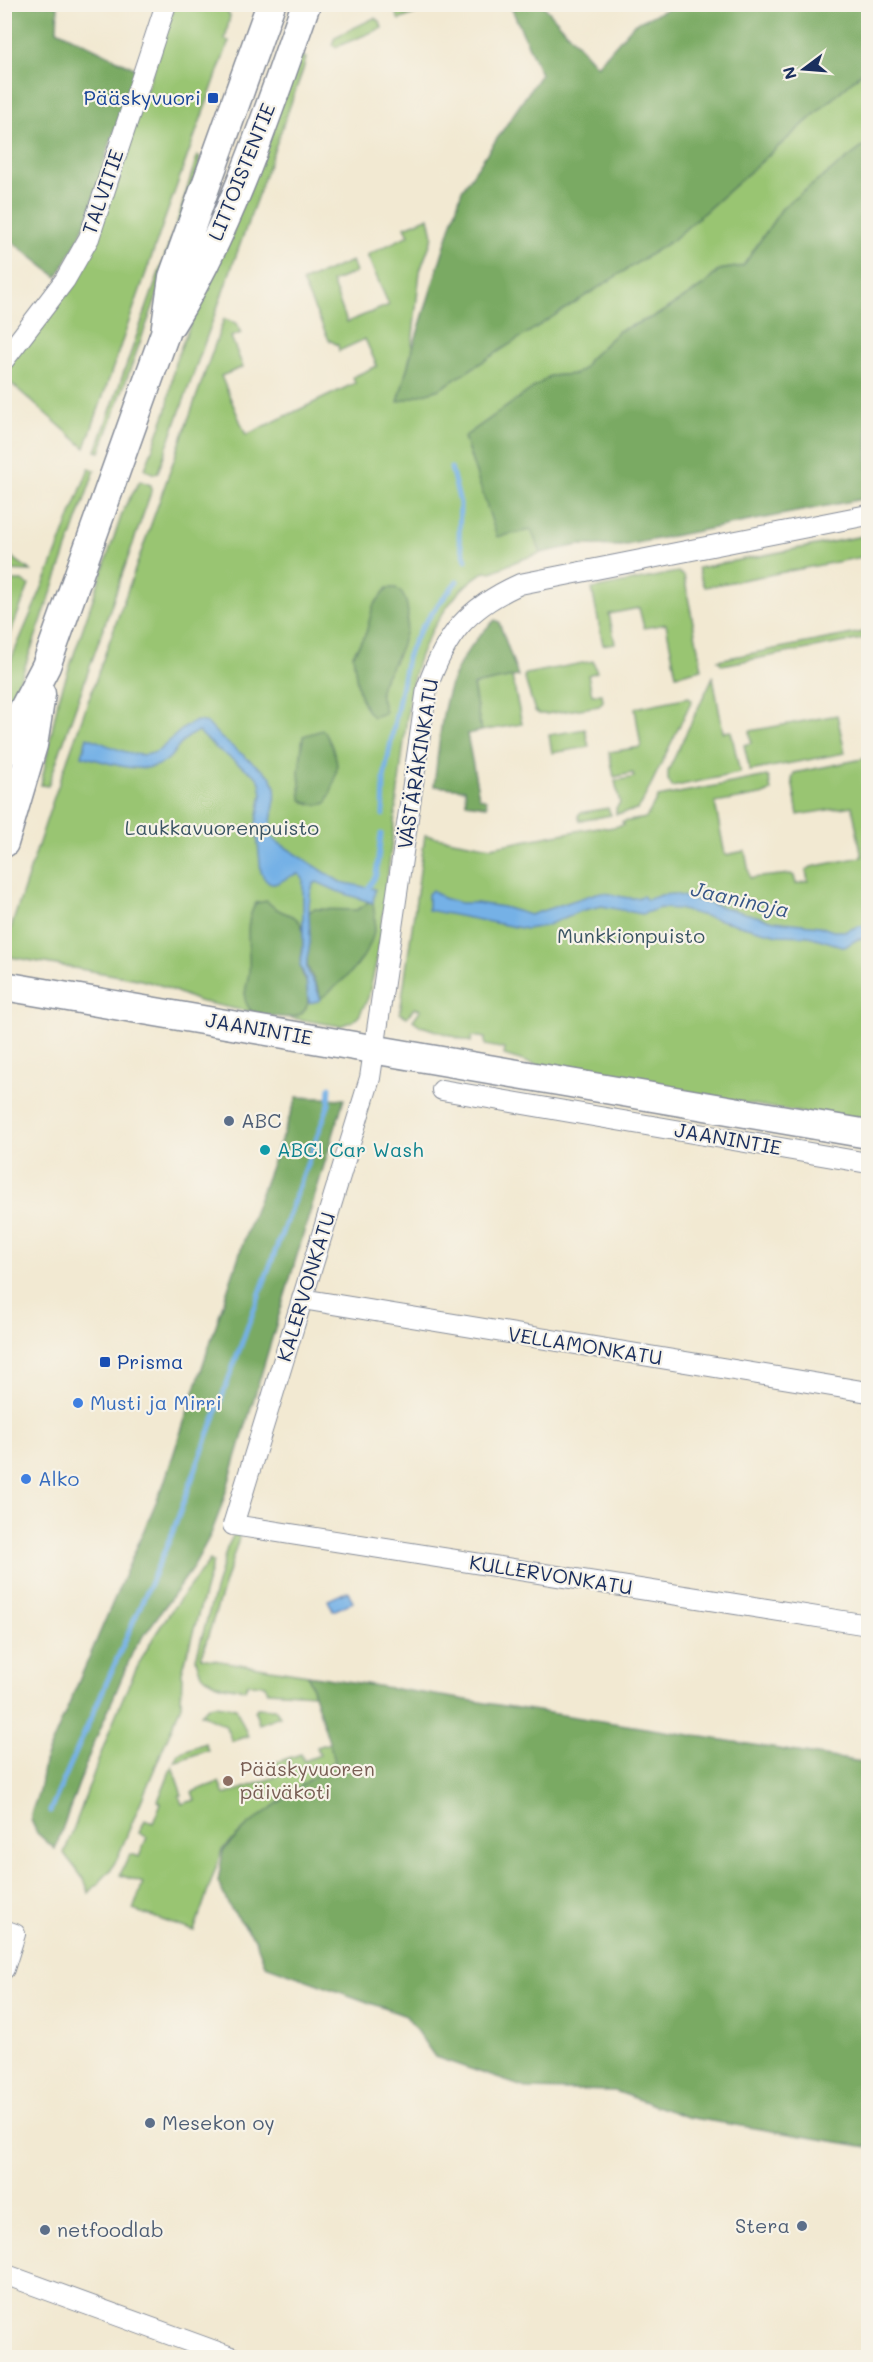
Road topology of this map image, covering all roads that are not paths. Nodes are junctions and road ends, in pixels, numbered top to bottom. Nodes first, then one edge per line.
1 (166, 4) edge
2 (271, 4) edge
3 (306, 4) edge
4 (165, 333) junction
5 (4, 360) edge
6 (868, 515) edge
7 (46, 666) junction
8 (4, 752) edge
9 (4, 843) edge
10 (4, 987) edge
11 (373, 1049) junction
12 (511, 1088) junction
13 (442, 1090) dead end
14 (868, 1134) edge
15 (868, 1163) edge
16 (302, 1299) junction
17 (868, 1392) edge
18 (233, 1525) joint
19 (868, 1625) edge
20 (10, 1932) edge
21 (4, 1969) edge
22 (4, 2274) edge
23 (234, 2358) edge

1 - 5 street, TALVITIE
2 - 4 main road, LITTOISTENTIE
3 - 4 main road, LITTOISTENTIE
4 - 7 main road, LITTOISTENTIE
6 - 11 street, VÄSTÄRÄKINKATU
7 - 8 main road, LITTOISTENTIE
7 - 9 main road, LITTOISTENTIE
10 - 11 main road, JAANINTIE
11 - 12 main road, JAANINTIE
11 - 16 street, KALERVONKATU
12 - 13 street
12 - 14 main road, JAANINTIE
12 - 15 street, JAANINTIE
16 - 17 street, VELLAMONKATU
16 - 18 street, KALERVONKATU
18 - 19 street, KULLERVONKATU
20 - 21 street
22 - 23 street

